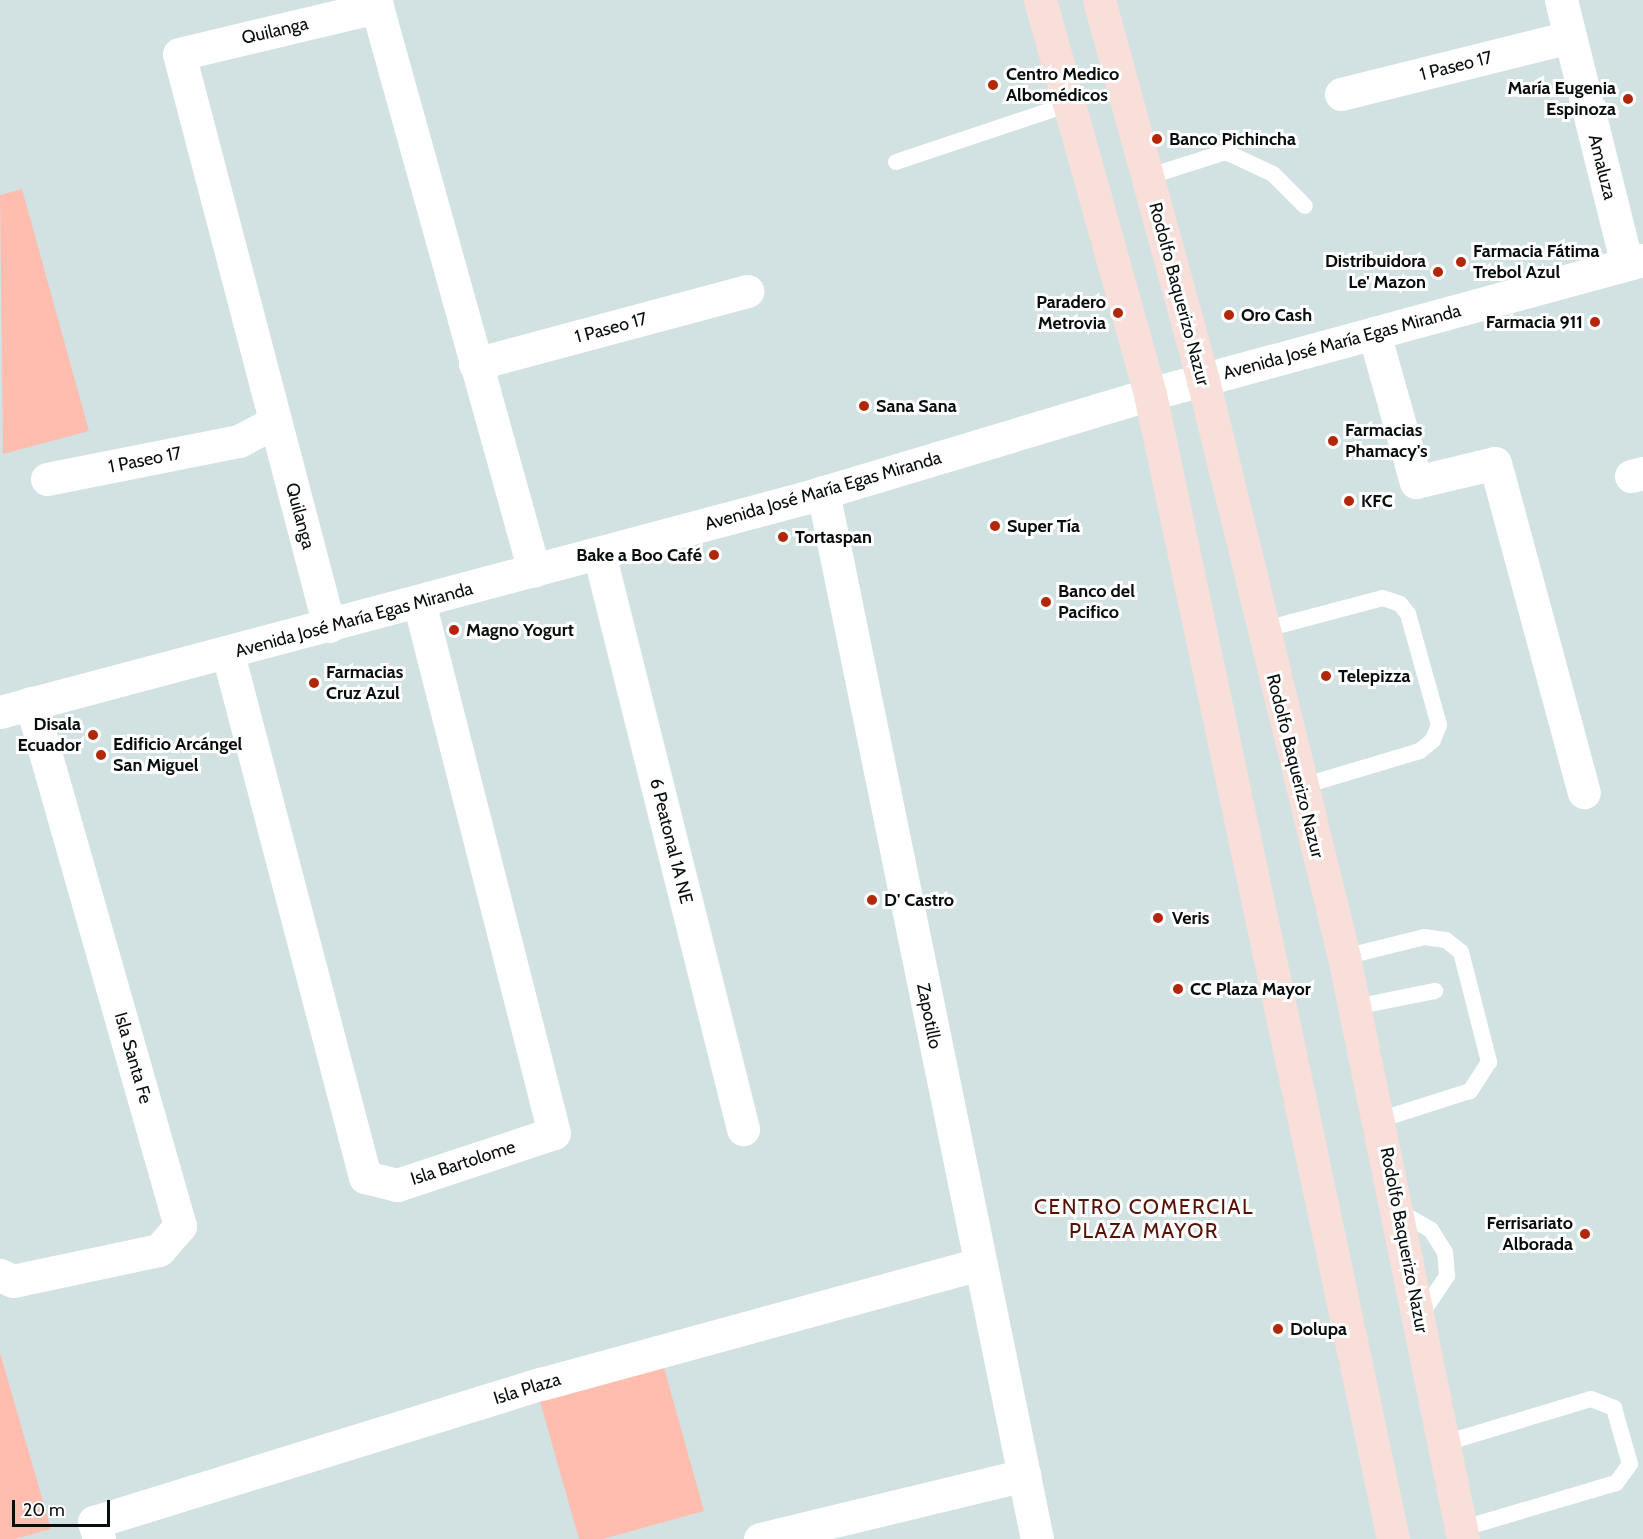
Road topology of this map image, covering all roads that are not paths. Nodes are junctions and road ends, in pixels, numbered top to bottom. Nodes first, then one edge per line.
1 (1040, 0) edge
2 (1099, 0) edge
3 (1561, 0) edge
4 (1570, 38) junction
5 (1341, 94) dead end
6 (1069, 104) junction
7 (896, 162) dead end
8 (1147, 177) junction
9 (1305, 206) dead end
10 (1635, 262) edge
11 (747, 291) dead end
12 (1374, 333) junction
13 (475, 364) junction
14 (1203, 380) junction
15 (1150, 394) junction
16 (274, 422) junction
17 (47, 479) dead end
18 (823, 492) junction
19 (598, 553) junction
20 (534, 571) junction
21 (419, 602) junction
22 (329, 626) junction
23 (1262, 630) junction
24 (228, 654) junction
25 (32, 703) junction
26 (0, 712) edge
27 (1299, 787) junction
28 (1584, 792) dead end
29 (1344, 957) junction
30 (1435, 991) dead end
31 (1355, 1007) junction
32 (1379, 1120) junction
33 (743, 1129) dead end
34 (980, 1264) junction
35 (0, 1275) edge
36 (1445, 1443) junction
37 (1024, 1475) junction
38 (1462, 1534) edge
39 (99, 1539) edge
40 (760, 1539) edge
41 (1037, 1539) edge
42 (1393, 1539) edge

1 - 6 main road
2 - 8 main road, Rodolfo Baquerizo Nazur
3 - 4 street, Amaluza
4 - 5 street, 1 Paseo 17
4 - 10 street, Amaluza
6 - 7 lane
6 - 15 main road
8 - 9 lane
8 - 14 main road, Rodolfo Baquerizo Nazur
10 - 12 street, Avenida José María Egas Miranda
11 - 13 street, 1 Paseo 17
12 - 14 street, Avenida José María Egas Miranda
12 - 28 street
13 - 16 street, Quilanga
13 - 20 street, Quilanga
14 - 15 street, Avenida José María Egas Miranda
14 - 23 main road, Rodolfo Baquerizo Nazur
15 - 18 street, Avenida José María Egas Miranda
15 - 42 main road
16 - 17 street, 1 Paseo 17
16 - 22 street, Quilanga
18 - 19 street, Avenida José María Egas Miranda
18 - 34 street, Zapotillo
19 - 20 street, Avenida José María Egas Miranda
19 - 33 street, 6 Peatonal 1A NE
20 - 21 street, Avenida José María Egas Miranda
21 - 22 street, Avenida José María Egas Miranda
21 - 24 street, Isla Bartolome
22 - 24 street, Avenida José María Egas Miranda
23 - 27 main road, Rodolfo Baquerizo Nazur
23 - 27 lane
24 - 25 street, Avenida José María Egas Miranda
25 - 26 street, Avenida José María Egas Miranda
25 - 35 street, Isla Santa Fe
27 - 29 main road, Rodolfo Baquerizo Nazur
29 - 31 main road, Rodolfo Baquerizo Nazur
29 - 32 lane
30 - 31 lane
31 - 32 main road, Rodolfo Baquerizo Nazur
32 - 36 main road, Rodolfo Baquerizo Nazur
34 - 37 street, Zapotillo
34 - 39 street, Isla Plaza
36 - 38 main road, Rodolfo Baquerizo Nazur
36 - 38 lane
37 - 40 street
37 - 41 street, Zapotillo

